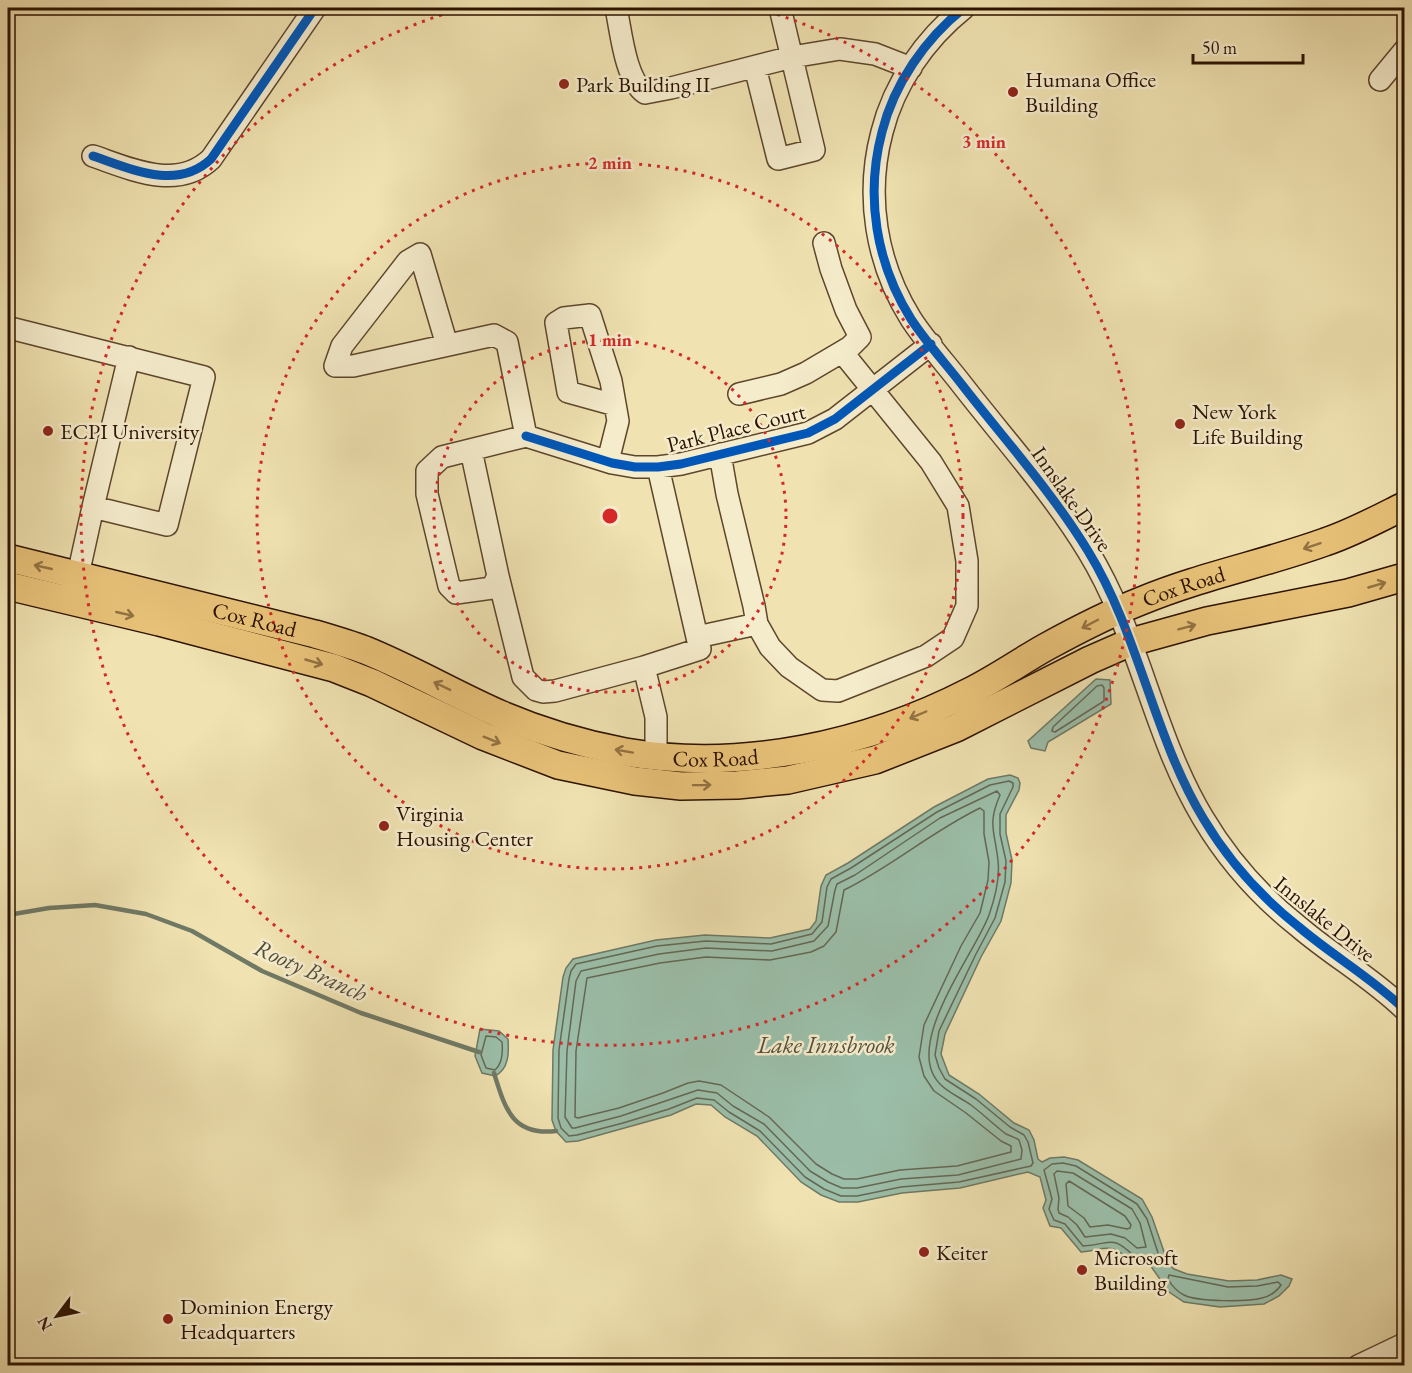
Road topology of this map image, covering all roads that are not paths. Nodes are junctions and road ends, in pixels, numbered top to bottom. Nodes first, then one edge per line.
1 (315, 8) edge
2 (616, 8) edge
3 (780, 8) edge
4 (964, 8) edge
5 (1404, 51) edge
6 (792, 57) junction
7 (754, 67) junction
8 (911, 68) junction
9 (1380, 80) dead end
10 (93, 156) dead end
11 (824, 243) dead end
12 (8, 332) edge
13 (447, 345) junction
14 (931, 345) junction
15 (845, 350) junction
16 (129, 357) junction
17 (873, 390) junction
18 (739, 394) dead end
19 (615, 405) dead end
20 (526, 436) junction
21 (471, 450) junction
22 (720, 454) junction
23 (608, 461) junction
24 (658, 467) junction
25 (1404, 506) edge
26 (93, 507) junction
27 (8, 558) edge
28 (78, 575) junction
29 (498, 576) junction
30 (1404, 577) edge
31 (8, 586) edge
32 (68, 601) junction
33 (1117, 611) junction
34 (757, 624) junction
35 (697, 637) junction
36 (1131, 642) junction
37 (644, 667) junction
38 (656, 756) junction
39 (1404, 1009) edge
40 (1404, 1344) edge
41 (1358, 1365) edge

1 - 10 street
2 - 7 street
3 - 6 street
4 - 8 street, Innslake Drive
5 - 9 street
6 - 7 street
6 - 7 street
6 - 8 street
8 - 14 street, Innslake Drive
11 - 15 street
12 - 16 street
13 - 13 street
13 - 20 street
14 - 17 street, Park Place Court
14 - 33 street, Innslake Drive
15 - 17 street
15 - 18 street
16 - 26 street
16 - 26 street
17 - 22 street, Park Place Court
17 - 34 street
19 - 23 street
20 - 21 street
20 - 23 street, Park Place Court
21 - 29 street
21 - 29 street
22 - 24 street, Park Place Court
22 - 34 street
23 - 24 street, Park Place Court
24 - 35 street
25 -> 33 main road, Cox Road
26 - 28 street
28 -> 27 main road, Cox Road
28 - 32 street
38 -> 28 main road, Cox Road
29 - 37 street
36 -> 30 main road, Cox Road
31 - 32 main road, Cox Road
32 -> 36 main road, Cox Road
33 - 36 street, Innslake Drive
33 -> 38 main road, Cox Road
34 - 35 street
35 - 37 street
36 - 39 street, Innslake Drive
37 - 38 street
40 - 41 street

